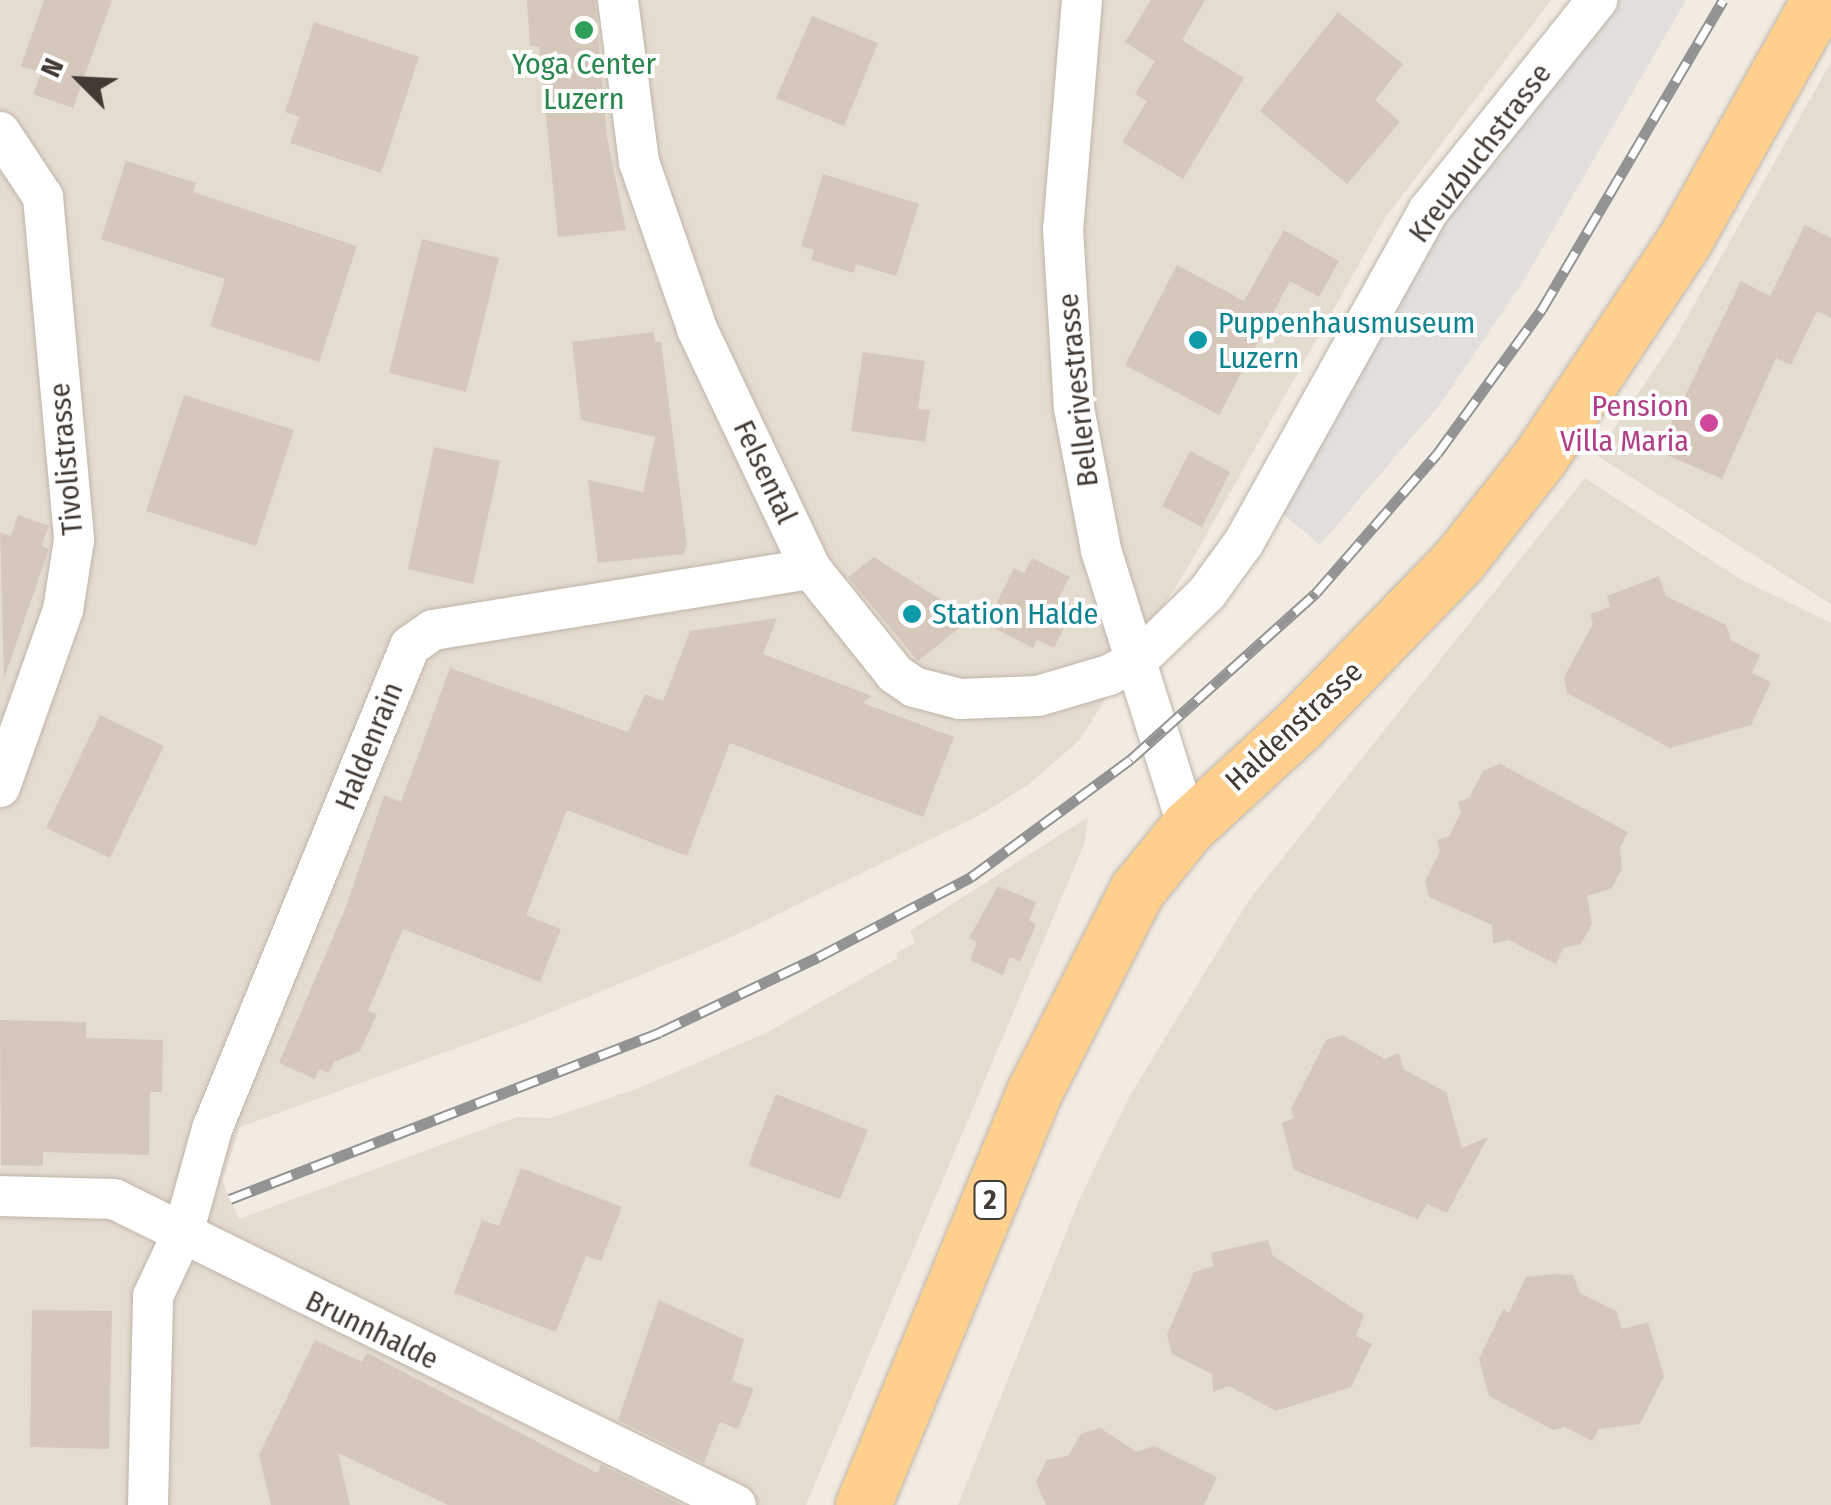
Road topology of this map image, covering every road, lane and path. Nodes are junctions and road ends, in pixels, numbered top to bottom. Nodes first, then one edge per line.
1 (618, 0) edge
2 (1082, 0) edge
3 (1598, 0) edge
4 (1820, 0) edge
5 (0, 132) edge
6 (811, 570) junction
7 (1139, 659) junction
8 (0, 787) edge
9 (1188, 826) junction
10 (0, 1196) edge
11 (184, 1230) junction
12 (148, 1505) edge
13 (736, 1505) edge
14 (863, 1505) edge

1 - 6 street, Felsental
2 - 7 street, Bellerivestrasse
3 - 7 street, Kreuzbuchstrasse
4 - 9 main road, Haldenstrasse / 2
5 - 8 street, Tivolistrasse
6 - 7 street, Felsental
6 - 11 street, Haldenrain
7 - 9 street, Bellerivestrasse
9 - 14 main road, Haldenstrasse / 2
10 - 11 street, Brunnhalde
11 - 12 street, Haldenrain
11 - 13 street, Brunnhalde

